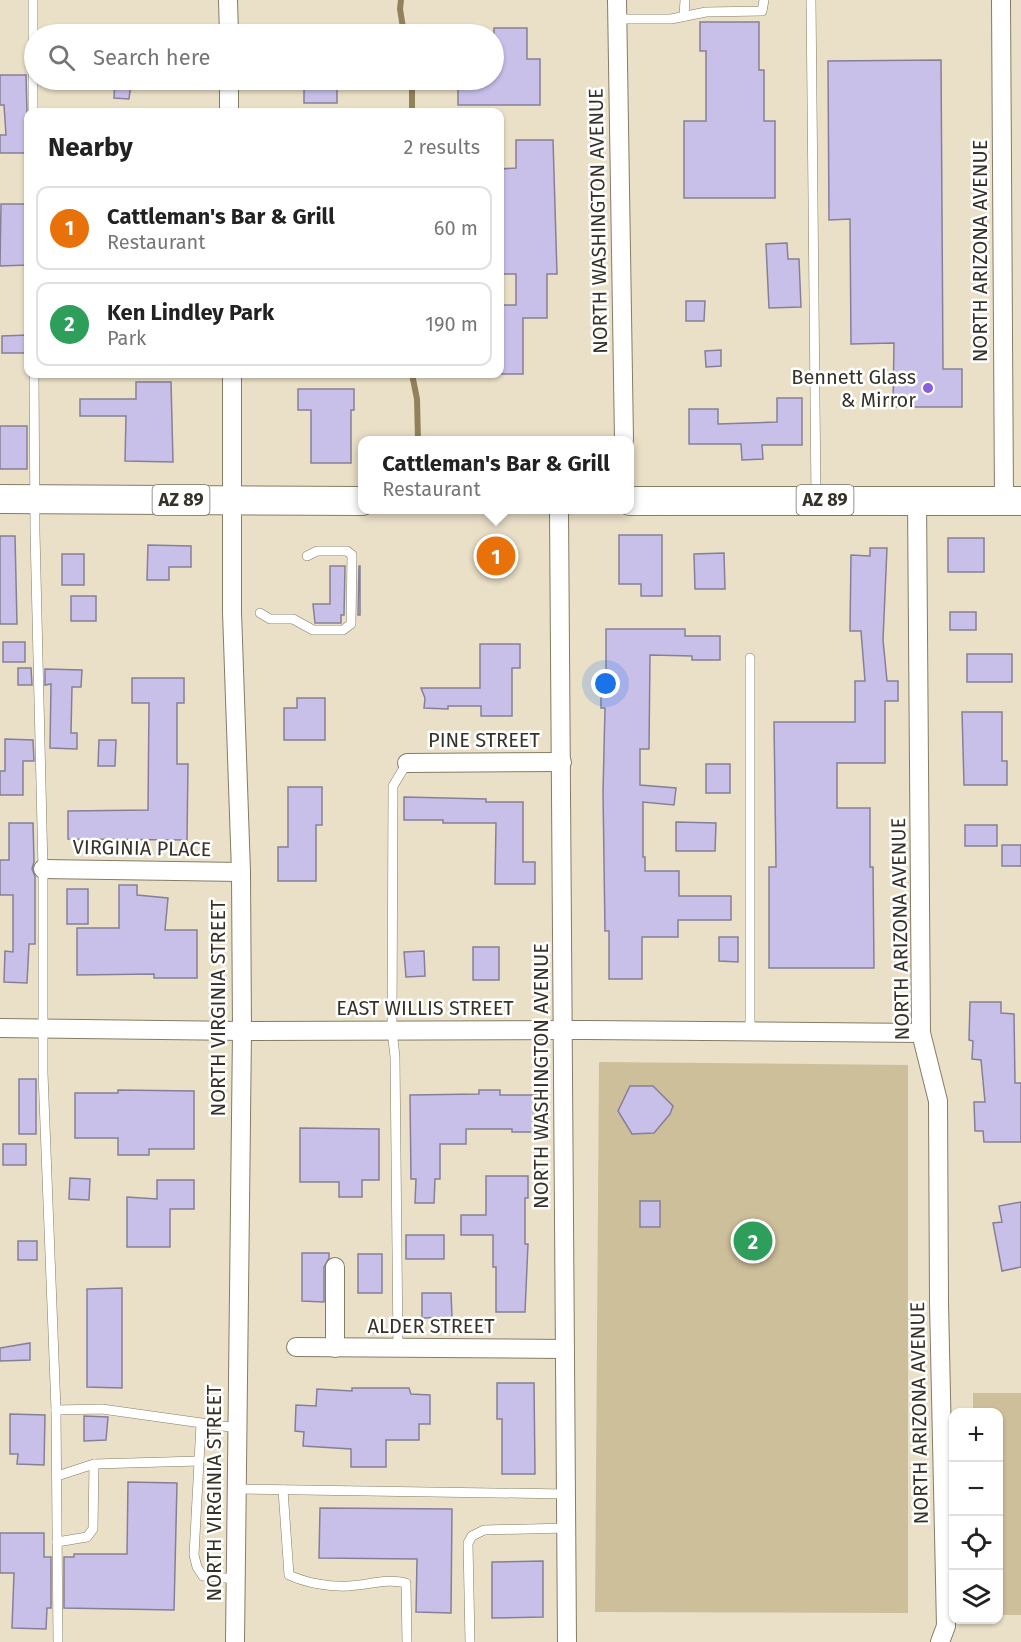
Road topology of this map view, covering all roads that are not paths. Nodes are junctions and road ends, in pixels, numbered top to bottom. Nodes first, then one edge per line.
1 (33, 0) edge
2 (228, 0) edge
3 (617, 0) edge
4 (685, 0) edge
5 (764, 0) edge
6 (811, 0) edge
7 (1001, 0) edge
8 (684, 16) junction
9 (617, 19) junction
10 (33, 24) edge
11 (229, 24) edge
12 (33, 90) edge
13 (229, 90) edge
14 (33, 108) edge
15 (230, 108) edge
16 (34, 378) edge
17 (232, 378) edge
18 (624, 436) edge
19 (917, 499) junction
20 (0, 500) edge
21 (35, 500) junction
22 (233, 500) junction
23 (816, 500) junction
24 (358, 501) edge
25 (634, 501) edge
26 (1012, 501) edge
27 (559, 514) edge
28 (307, 556) dead end
29 (260, 613) dead end
30 (750, 658) dead end
31 (562, 762) junction
32 (407, 763) joint
33 (44, 869) junction
34 (240, 872) junction
35 (0, 1028) edge
36 (43, 1028) junction
37 (392, 1030) junction
38 (563, 1030) junction
39 (242, 1031) junction
40 (750, 1031) junction
41 (921, 1033) junction
42 (335, 1267) dead end
43 (296, 1347) dead end
44 (335, 1348) junction
45 (398, 1348) junction
46 (565, 1349) junction
47 (57, 1410) junction
48 (201, 1424) junction
49 (237, 1428) junction
50 (199, 1461) junction
51 (94, 1464) junction
52 (57, 1476) junction
53 (237, 1489) junction
54 (283, 1490) junction
55 (566, 1494) junction
56 (567, 1528) junction
57 (57, 1542) junction
58 (236, 1579) junction
59 (58, 1642) edge
60 (236, 1642) edge
61 (407, 1642) edge
62 (470, 1642) edge
63 (567, 1642) edge
64 (940, 1642) edge

1 - 10 lane
2 - 11 street
3 - 9 street, NORTH WASHINGTON AVENUE
4 - 8 lane
5 - 8 lane
6 - 23 lane
7 - 26 street, NORTH ARIZONA AVENUE
8 - 9 lane
9 - 18 street, NORTH WASHINGTON AVENUE
12 - 14 lane
13 - 15 street
16 - 21 lane
17 - 22 street, NORTH VIRGINIA STREET
19 - 23 main road, AZ 89
19 - 26 main road, AZ 89
19 - 41 street, NORTH ARIZONA AVENUE
20 - 21 main road, AZ 89
21 - 22 main road, AZ 89
21 - 33 lane
22 - 24 main road, AZ 89
22 - 34 street, NORTH VIRGINIA STREET
23 - 25 main road, AZ 89
27 - 31 street, NORTH WASHINGTON AVENUE
28 - 29 lane
30 - 40 lane
31 - 32 street, PINE STREET
31 - 38 street, NORTH WASHINGTON AVENUE
32 - 37 lane
33 - 34 street, VIRGINIA PLACE
33 - 36 lane
34 - 39 street, NORTH VIRGINIA STREET
35 - 36 street, EAST WILLIS STREET
36 - 39 street, EAST WILLIS STREET
36 - 47 lane
37 - 38 street, EAST WILLIS STREET
37 - 39 street, EAST WILLIS STREET
37 - 45 lane
38 - 40 street, EAST WILLIS STREET
38 - 46 street, NORTH WASHINGTON AVENUE
39 - 49 street, NORTH VIRGINIA STREET
40 - 41 street, EAST WILLIS STREET
41 - 64 street, NORTH ARIZONA AVENUE
42 - 44 street
43 - 44 street, ALDER STREET
44 - 45 street, ALDER STREET
45 - 46 street, ALDER STREET
46 - 55 street, NORTH WASHINGTON AVENUE
47 - 48 lane
47 - 52 lane
48 - 49 lane
48 - 50 lane
49 - 53 street, NORTH VIRGINIA STREET
50 - 51 lane
50 - 58 lane
51 - 52 lane
51 - 57 lane
52 - 57 lane
53 - 54 lane
53 - 58 street, NORTH VIRGINIA STREET
54 - 55 lane
54 - 61 lane
55 - 56 street, NORTH WASHINGTON AVENUE
56 - 62 lane
56 - 63 street, NORTH WASHINGTON AVENUE
57 - 59 lane
58 - 60 street, NORTH VIRGINIA STREET

